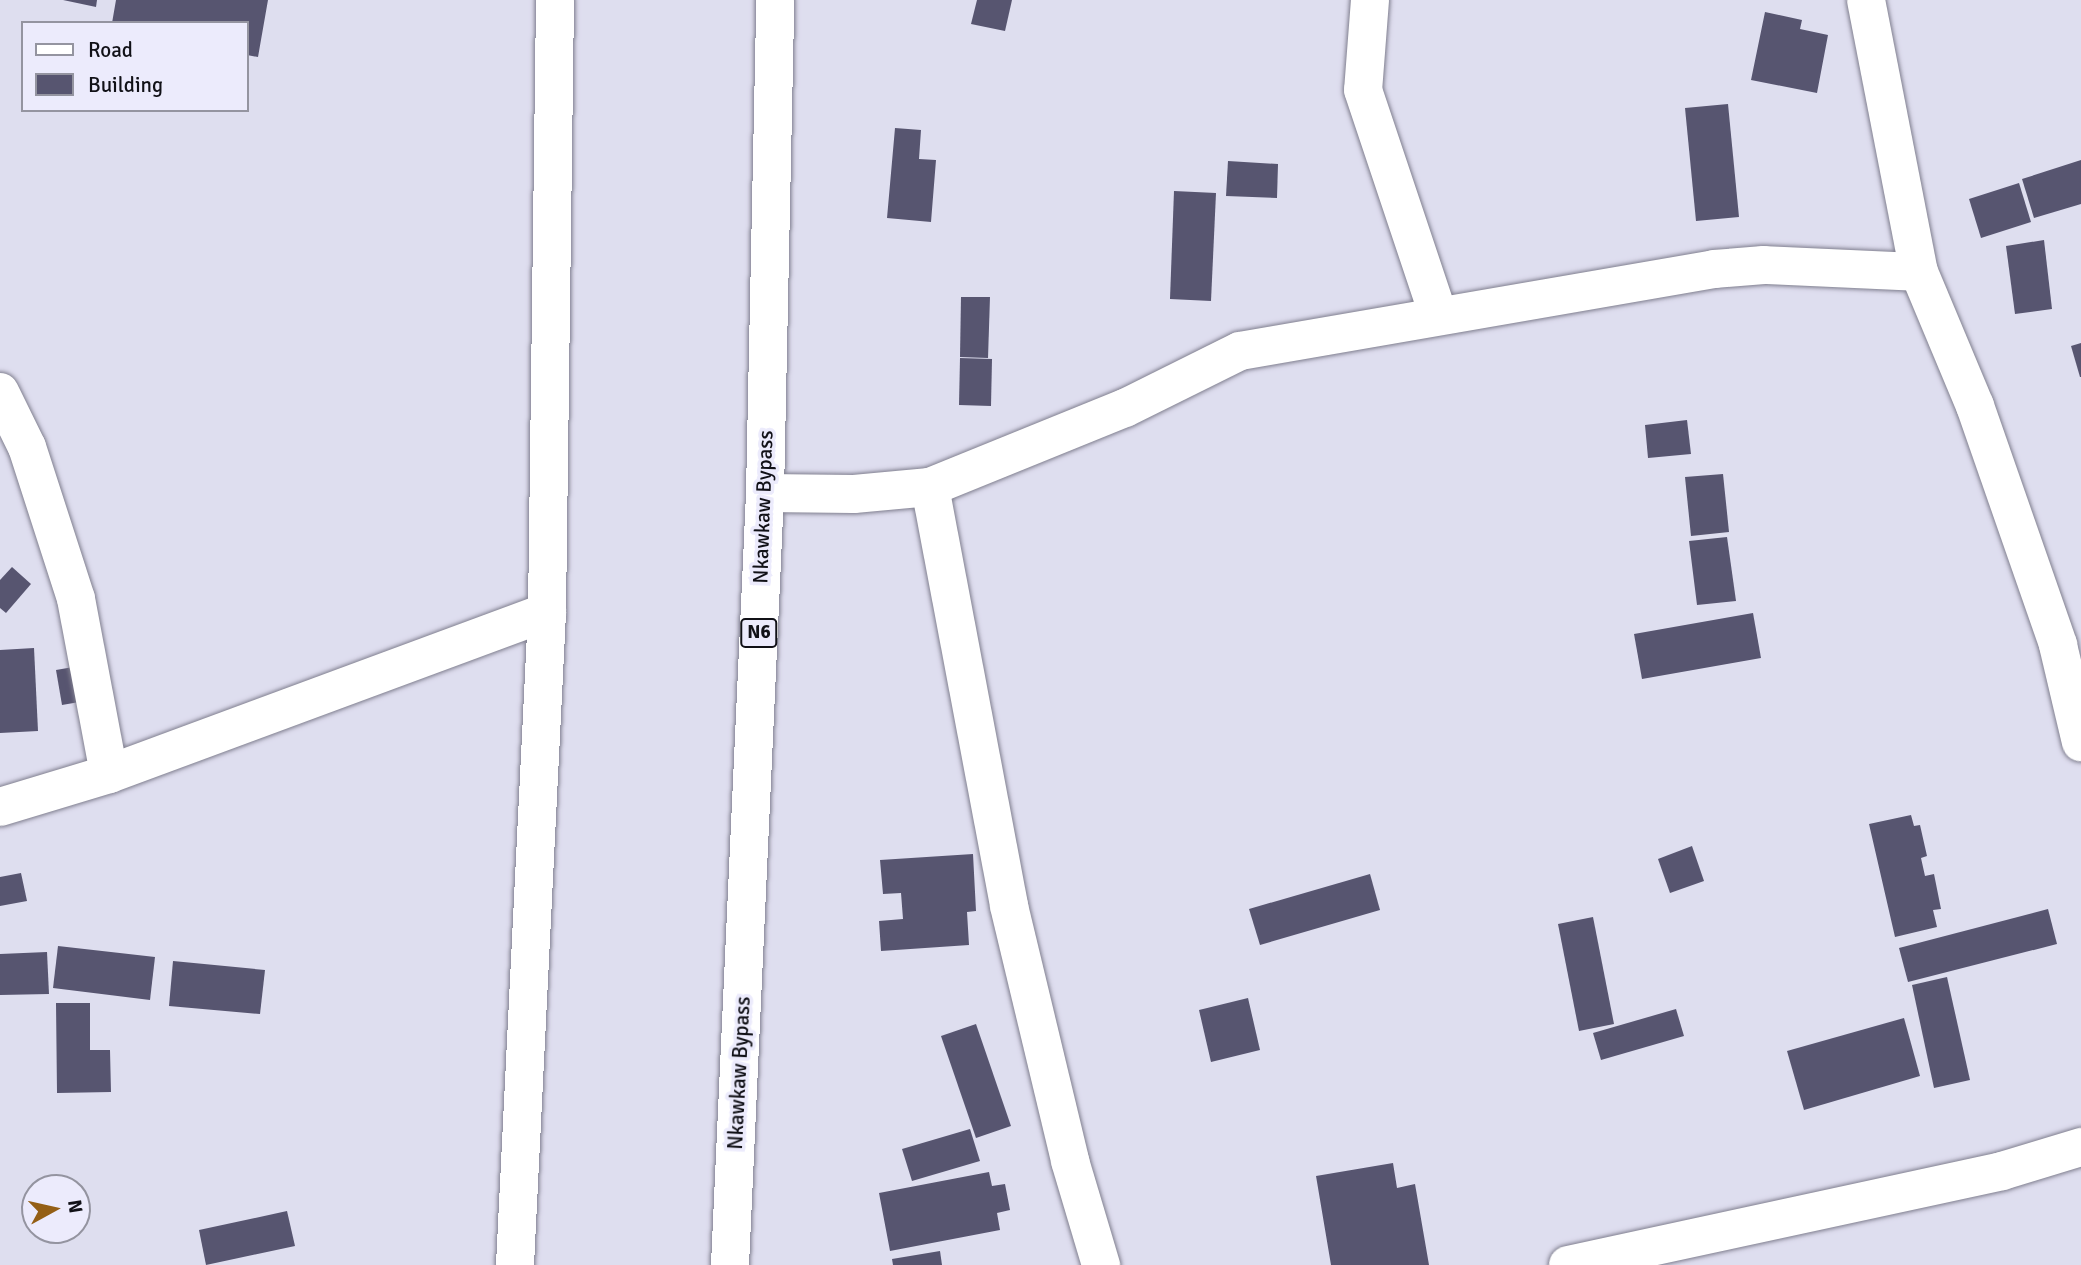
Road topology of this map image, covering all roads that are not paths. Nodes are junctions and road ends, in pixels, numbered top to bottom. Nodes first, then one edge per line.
1 (555, 0) edge
2 (775, 0) edge
3 (1370, 0) edge
4 (1866, 0) edge
5 (1919, 272) junction
6 (1438, 314) junction
7 (0, 392) edge
8 (930, 487) junction
9 (765, 493) junction
10 (547, 612) junction
11 (2081, 742) edge
12 (109, 774) junction
13 (0, 807) edge
14 (2081, 1147) edge
15 (515, 1265) edge
16 (730, 1265) edge
17 (1101, 1265) edge
18 (1568, 1265) edge

1 - 10 main road
2 - 9 main road, Nkawkaw Bypass / N6
3 - 6 main road
4 - 5 main road
5 - 6 main road
5 - 11 main road
6 - 8 main road
7 - 12 main road
8 - 9 main road
8 - 17 main road
9 - 16 main road, Nkawkaw Bypass / N6
10 - 12 main road
10 - 15 main road
12 - 13 main road
14 - 18 main road

